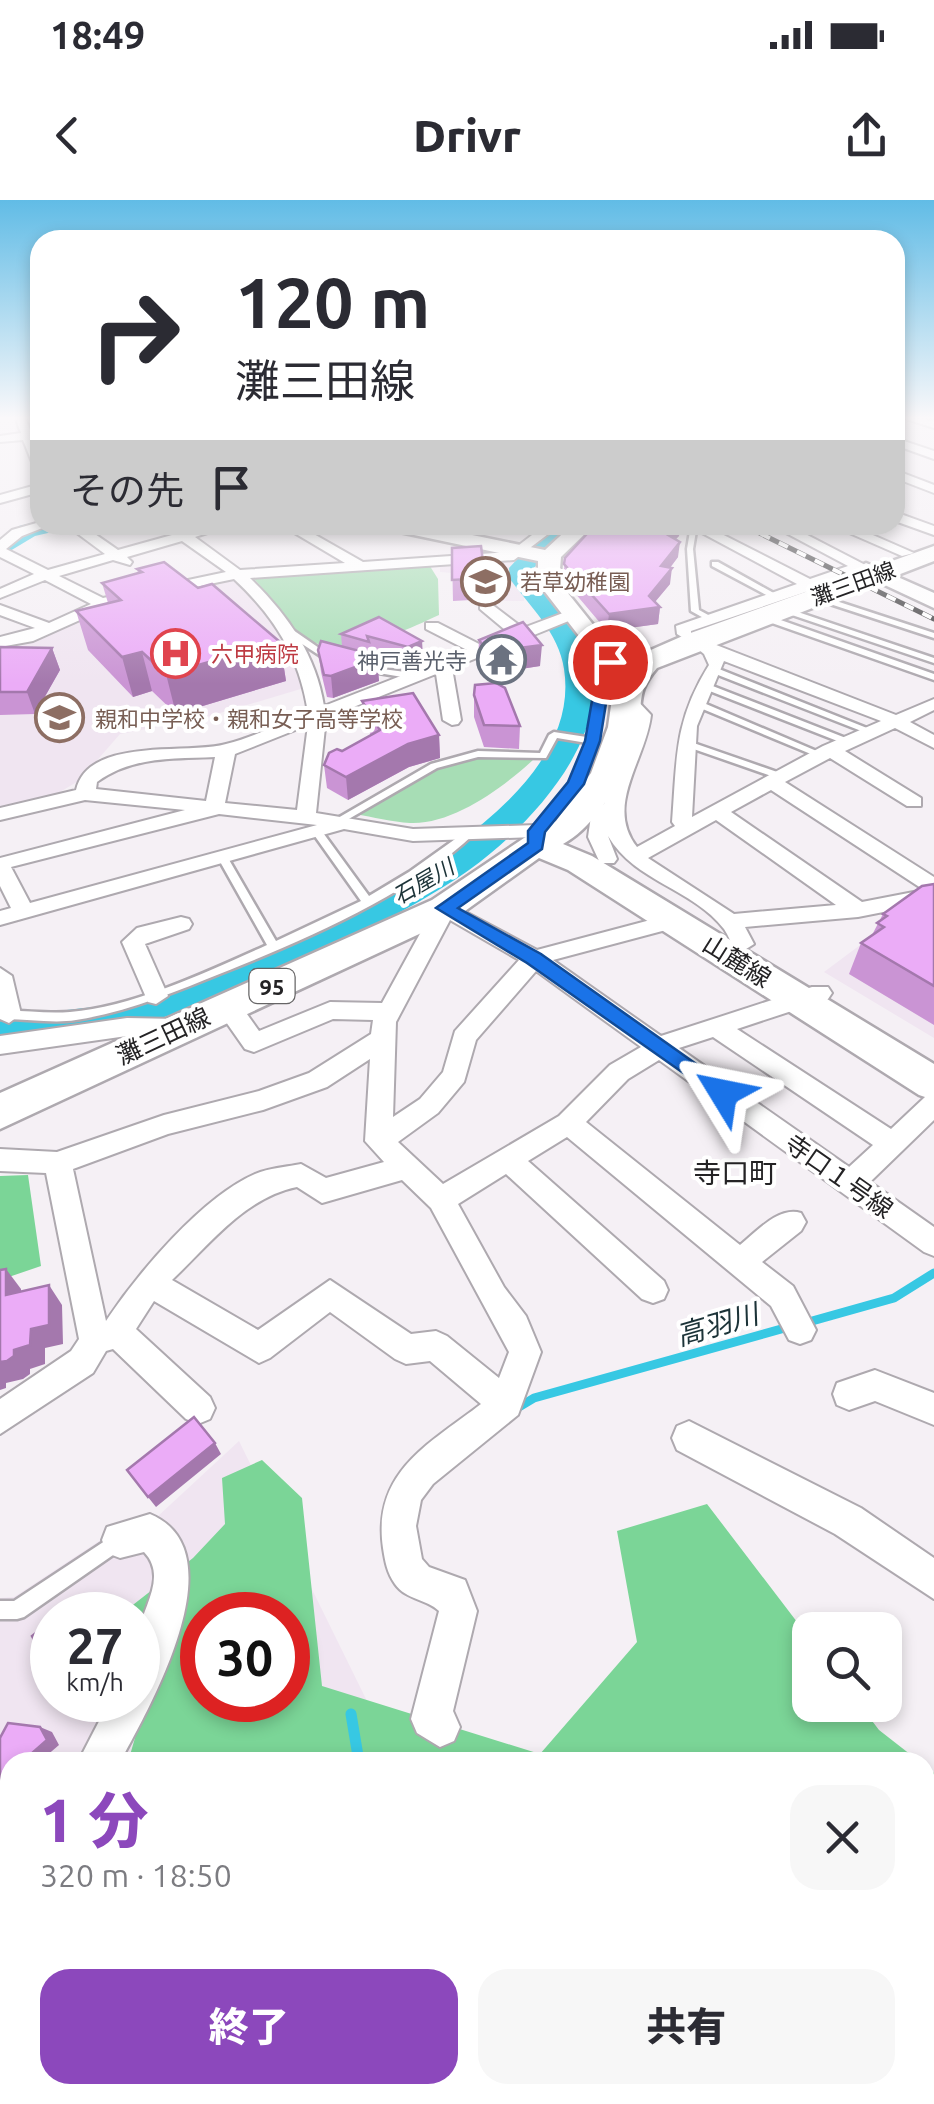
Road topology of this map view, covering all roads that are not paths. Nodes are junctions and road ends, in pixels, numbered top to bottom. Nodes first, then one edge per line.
1 (905, 520) edge
2 (30, 529) edge
3 (934, 531) edge
4 (87, 535) edge
5 (188, 535) edge
6 (306, 535) edge
7 (442, 535) edge
8 (543, 535) edge
9 (573, 535) edge
10 (692, 535) edge
11 (714, 535) edge
12 (798, 535) edge
13 (867, 535) edge
14 (184, 536) junction
15 (1, 545) edge
16 (523, 552) junction
17 (116, 555) junction
18 (926, 555) edge
19 (548, 557) junction
20 (715, 564) dead end
21 (132, 566) dead end
22 (360, 566) junction
23 (868, 569) junction
24 (240, 574) junction
25 (45, 575) junction
26 (147, 578) edge
27 (810, 584) junction
28 (163, 589) junction
29 (0, 594) edge
30 (775, 596) junction
31 (828, 600) junction
32 (934, 601) edge
33 (103, 604) junction
34 (485, 606) dead end
35 (0, 610) edge
36 (792, 612) junction
37 (563, 617) junction
38 (709, 619) junction
39 (772, 620) junction
40 (432, 626) dead end
41 (49, 628) junction
42 (290, 632) junction
43 (520, 634) junction
44 (934, 636) edge
45 (0, 642) edge
46 (698, 643) junction
47 (480, 650) junction
48 (934, 661) edge
49 (342, 663) edge
50 (444, 664) junction
51 (355, 668) edge
52 (414, 676) junction
53 (625, 677) junction
54 (934, 677) edge
55 (706, 687) junction
56 (934, 704) edge
57 (317, 716) junction
58 (452, 720) dead end
59 (896, 721) junction
60 (872, 732) junction
61 (591, 741) junction
62 (685, 742) junction
63 (934, 743) edge
64 (833, 749) junction
65 (226, 751) junction
66 (606, 773) junction
67 (776, 779) junction
68 (85, 794) junction
69 (914, 802) dead end
70 (214, 809) junction
71 (716, 811) junction
72 (0, 814) edge
73 (326, 824) junction
74 (686, 828) junction
75 (469, 834) junction
76 (534, 837) junction
77 (223, 858) junction
78 (620, 858) junction
79 (0, 865) edge
80 (934, 887) edge
81 (934, 895) edge
82 (368, 904) junction
83 (446, 908) junction
84 (858, 910) junction
85 (24, 911) junction
86 (0, 918) edge
87 (673, 920) junction
88 (181, 924) dead end
89 (737, 933) junction
90 (274, 947) junction
91 (534, 958) junction
92 (0, 976) edge
93 (156, 996) junction
94 (811, 997) junction
95 (228, 1006) junction
96 (4, 1014) edge
97 (386, 1025) junction
98 (716, 1027) junction
99 (178, 1028) junction
100 (7, 1046) edge
101 (659, 1048) junction
102 (934, 1062) edge
103 (934, 1084) edge
104 (934, 1104) edge
105 (0, 1112) edge
106 (568, 1123) junction
107 (379, 1141) junction
108 (892, 1144) junction
109 (0, 1160) edge
110 (510, 1160) junction
111 (58, 1164) junction
112 (404, 1168) junction
113 (850, 1184) junction
114 (441, 1200) junction
115 (791, 1222) dead end
116 (934, 1243) edge
117 (740, 1262) junction
118 (149, 1282) junction
119 (654, 1290) dead end
120 (800, 1330) dead end
121 (106, 1337) junction
122 (849, 1394) dead end
123 (506, 1404) junction
124 (198, 1408) dead end
125 (934, 1409) edge
126 (0, 1418) edge
127 (689, 1438) dead end
128 (120, 1540) joint
129 (934, 1580) edge
130 (0, 1610) edge
131 (160, 1625) edge
132 (120, 1722) edge
133 (440, 1727) dead end
134 (103, 1752) edge

1 - 3 street
2 - 15 street
4 - 17 street
5 - 14 street
6 - 22 street
7 - 16 street
8 - 16 street
9 - 19 street
10 - 38 lane
11 - 27 street
12 - 23 street
13 - 18 street
14 - 17 street
14 - 24 street
15 - 25 street
16 - 19 street
16 - 22 street
17 - 21 street
17 - 25 street
18 - 23 main road, 灘三田線
19 - 37 street
20 - 30 lane
22 - 24 street
23 - 27 street
23 - 31 street
23 - 32 street
23 - 46 main road, 灘三田線
24 - 28 street
24 - 42 street
25 - 29 street
25 - 33 street
26 - 28 street
27 - 30 street
28 - 33 street
30 - 38 street
31 - 36 street
31 - 44 lane
33 - 41 street
34 - 43 street
35 - 41 street
36 - 39 street
36 - 48 lane
37 - 43 street
37 - 53 street
38 - 46 street
39 - 46 street
39 - 54 lane
40 - 47 street
41 - 45 street
42 - 49 lane
42 - 57 street
43 - 47 street
46 - 53 main road, 灘三田線
46 - 55 street
46 - 59 street
47 - 50 street
50 - 52 street
50 - 58 street
51 - 52 lane
52 - 57 street
53 - 61 main road, 灘三田線 / 95
53 - 66 main road, 灘三田線 / 95
53 - 78 street
55 - 60 lane
55 - 62 street
55 - 64 lane
55 - 64 lane
56 - 59 street
57 - 65 street
57 - 73 street
59 - 60 street
59 - 63 street
60 - 64 street
61 - 73 lane
61 - 76 main road, 灘三田線 / 95
62 - 67 lane
62 - 74 street
64 - 67 street
64 - 69 street
65 - 68 street
65 - 70 street
66 - 76 main road, 灘三田線 / 95
66 - 78 street
67 - 71 street
67 - 80 street
68 - 70 street
68 - 72 street
70 - 73 street
70 - 79 street
71 - 74 street
71 - 84 street
73 - 75 street
73 - 77 street
73 - 82 lane
74 - 78 street
75 - 76 street
75 - 82 lane
76 - 78 main road, 山麓線
76 - 83 main road, 灘三田線 / 95
76 - 87 main road, 山麓線
77 - 85 street
77 - 90 lane
78 - 89 main road, 山麓線
79 - 85 street
81 - 84 street
82 - 90 lane
83 - 91 street, 寺口１号線
83 - 95 main road, 灘三田線 / 95
83 - 97 street
84 - 89 street
85 - 86 street
87 - 91 street
87 - 94 main road, 山麓線
88 - 93 street
89 - 94 main road, 山麓線
90 - 93 lane
91 - 101 street, 寺口１号線
91 - 107 street
92 - 96 street
93 - 96 lane
94 - 98 street
94 - 102 main road, 山麓線
94 - 103 main road, 山麓線
95 - 97 street
95 - 99 main road, 灘三田線 / 95
97 - 107 street
97 - 111 street
98 - 101 street
98 - 108 street
99 - 100 street
99 - 105 main road, 灘三田線 / 95
101 - 106 street
101 - 113 street, 寺口１号線
104 - 108 street
106 - 110 street
106 - 117 street
107 - 112 street
108 - 113 street
109 - 111 street
110 - 114 street
110 - 119 street
111 - 121 street
112 - 114 street
112 - 118 street
113 - 116 street, 寺口１号線
114 - 123 street
115 - 117 street
117 - 120 street
118 - 121 street
118 - 123 street
121 - 124 street
121 - 126 street
122 - 125 street
123 - 133 street
127 - 129 street
128 - 130 lane
128 - 131 street
132 - 134 street

